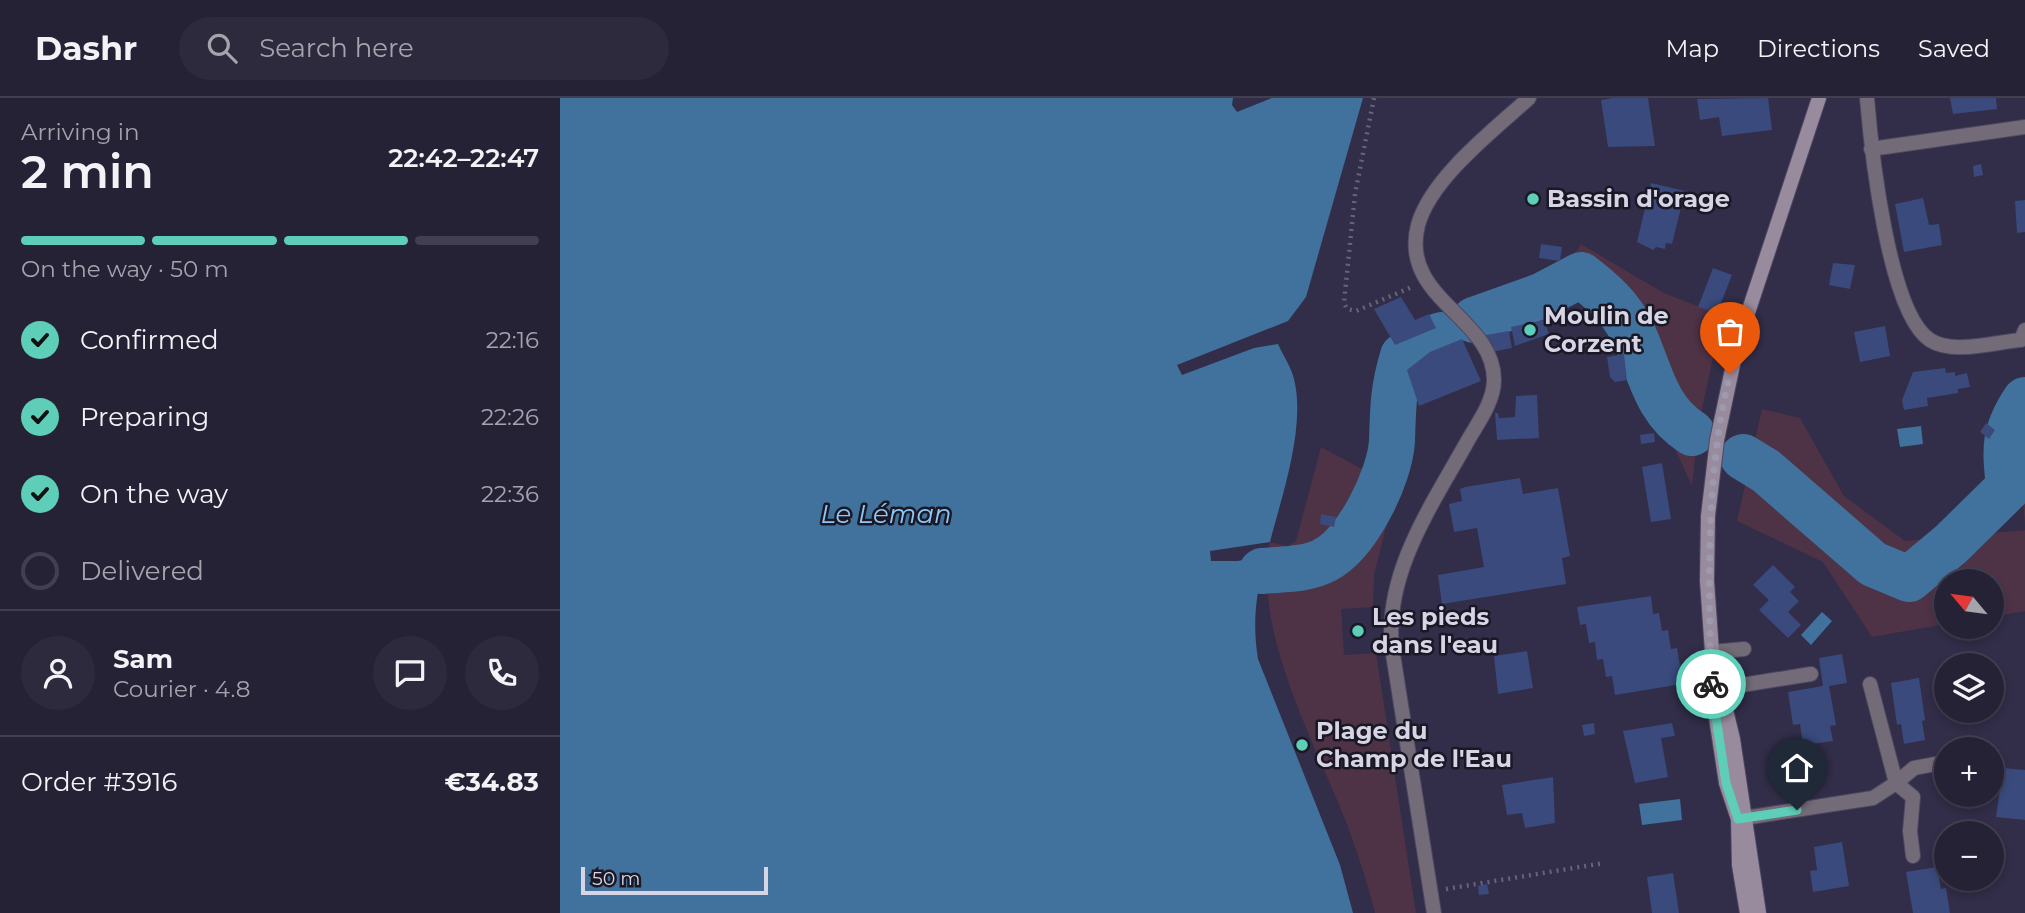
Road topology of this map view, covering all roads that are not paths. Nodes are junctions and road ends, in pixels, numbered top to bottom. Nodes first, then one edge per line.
1 (1528, 98) edge
2 (1819, 98) edge
3 (1867, 98) edge
4 (2025, 127) edge
5 (1871, 149) junction
6 (2025, 330) edge
7 (1744, 649) dead end
8 (1712, 652) junction
9 (1811, 674) dead end
10 (1870, 684) dead end
11 (1716, 690) junction
12 (1934, 764) edge
13 (1896, 783) junction
14 (1742, 818) junction
15 (1913, 856) dead end
16 (1434, 913) edge
17 (1747, 913) edge
18 (1759, 913) edge

1 - 16 street
2 - 8 street
3 - 5 street
4 - 5 street
5 - 6 street
7 - 8 street
8 - 11 street
9 - 11 street
10 - 13 street
11 - 14 street
12 - 13 street
13 - 14 street
13 - 15 street
14 - 17 street
14 - 18 street

